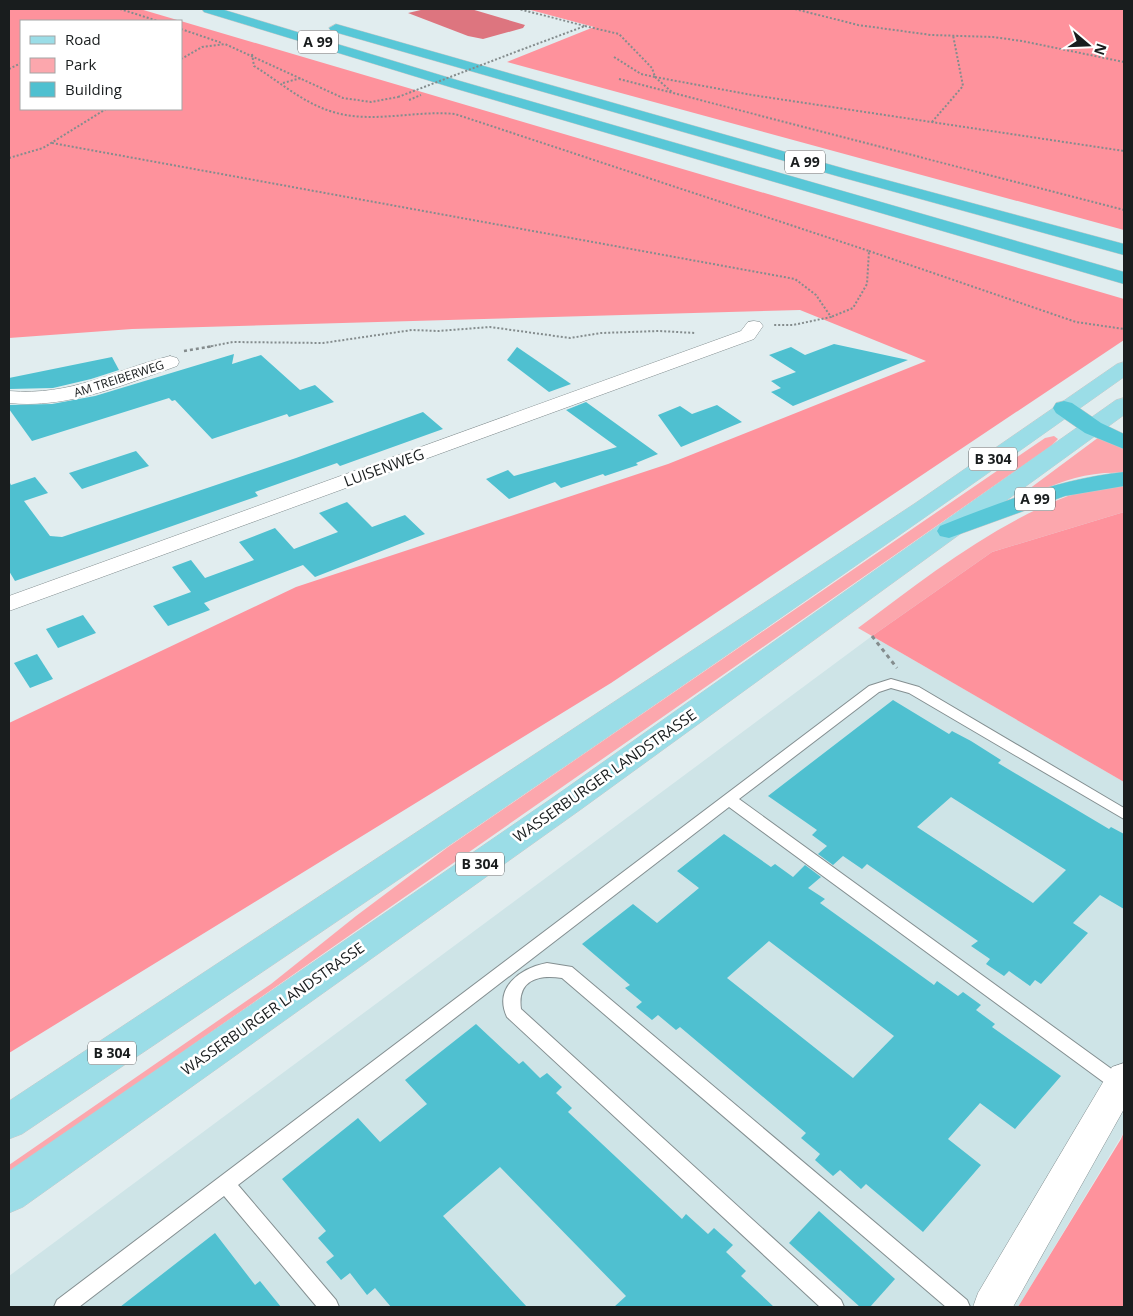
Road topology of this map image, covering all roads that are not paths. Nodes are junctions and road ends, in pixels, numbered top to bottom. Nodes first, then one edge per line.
1 (208, 9) edge
2 (321, 24) dead end
3 (1124, 250) edge
4 (1124, 278) edge
5 (754, 326) road end
6 (170, 362) road end
7 (1124, 368) edge
8 (12, 400) edge
9 (1064, 408) junction
10 (1112, 419) edge
11 (1124, 442) edge
12 (1124, 479) edge
13 (949, 531) junction
14 (9, 604) edge
15 (730, 800) junction
16 (1124, 814) edge
17 (1122, 1081) edge
18 (9, 1122) edge
19 (226, 1184) junction
20 (9, 1194) edge
21 (64, 1307) edge
22 (329, 1307) edge
23 (834, 1307) edge
24 (960, 1307) edge
25 (992, 1307) edge

1 - 4 highway, A 99
2 - 3 highway, A 99
5 - 14 street, LUISENWEG
6 - 8 street, AM TREIBERWEG
7 - 9 main road, B 304
9 - 10 highway
9 - 18 main road, B 304
10 - 11 highway
10 - 13 main road, WASSERBURGER LANDSTRASSE / B 304
12 - 13 highway, A 99
13 - 20 main road, WASSERBURGER LANDSTRASSE / B 304
15 - 16 lane
15 - 17 lane
15 - 19 lane
17 - 25 street
19 - 21 lane
19 - 22 lane
23 - 24 lane

